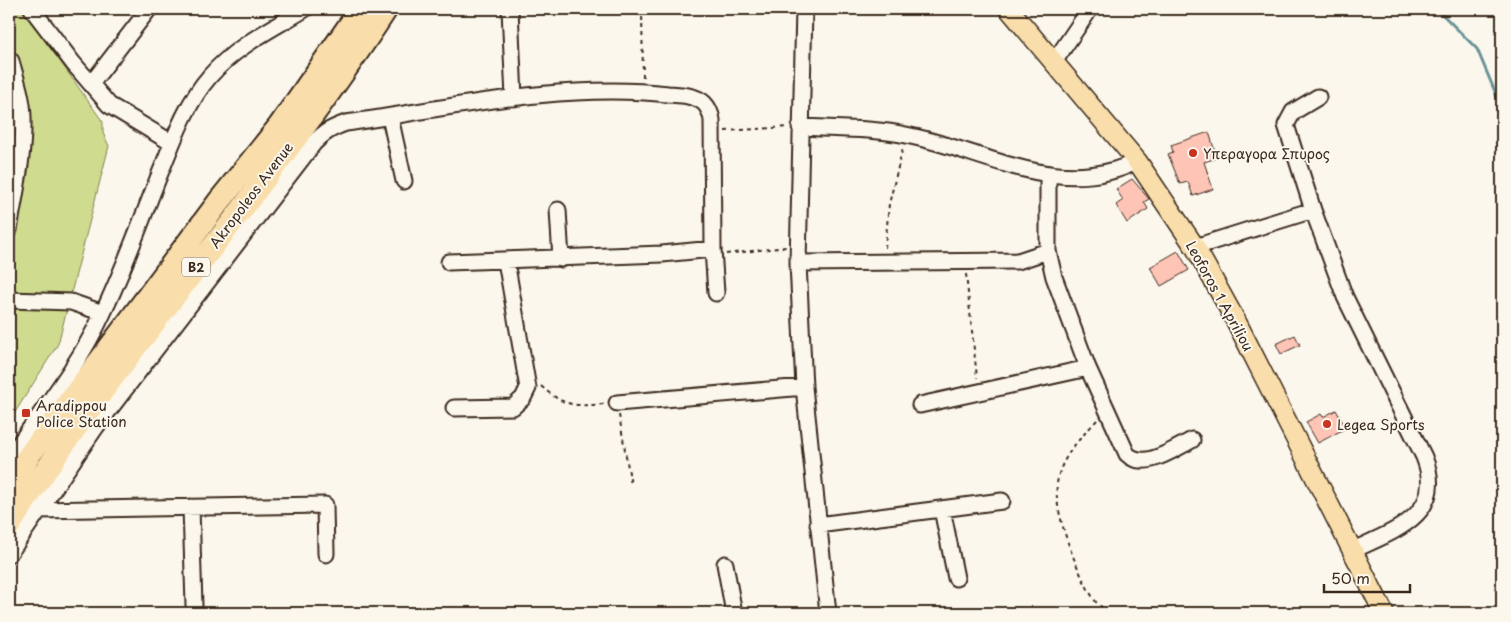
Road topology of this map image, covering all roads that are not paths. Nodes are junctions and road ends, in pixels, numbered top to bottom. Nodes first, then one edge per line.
1 (32, 9) edge
2 (148, 9) edge
3 (361, 9) edge
4 (386, 9) edge
5 (397, 9) edge
6 (510, 9) edge
7 (804, 9) edge
8 (1009, 9) edge
9 (1090, 9) edge
10 (297, 11) edge
11 (9, 59) edge
12 (1054, 62) junction
13 (336, 80) junction
14 (91, 84) junction
15 (20, 93) junction
16 (1318, 97) dead end
17 (514, 98) junction
18 (9, 105) edge
19 (390, 117) junction
20 (800, 127) junction
21 (172, 143) junction
22 (1137, 161) junction
23 (1048, 174) junction
24 (404, 181) dead end
25 (11, 204) edge
26 (558, 210) dead end
27 (1313, 210) junction
28 (9, 230) edge
29 (1195, 247) junction
30 (1048, 251) junction
31 (713, 252) junction
32 (561, 258) junction
33 (506, 261) junction
34 (449, 262) dead end
35 (798, 263) junction
36 (716, 293) dead end
37 (10, 300) edge
38 (103, 313) junction
39 (1088, 368) junction
40 (804, 387) junction
41 (617, 403) road end
42 (920, 405) dead end
43 (454, 408) dead end
44 (1192, 440) dead end
45 (9, 458) edge
46 (9, 487) edge
47 (1002, 501) dead end
48 (192, 508) junction
49 (942, 509) junction
50 (38, 510) junction
51 (818, 525) junction
52 (9, 526) edge
53 (1351, 551) junction
54 (9, 554) edge
55 (326, 554) dead end
56 (725, 564) dead end
57 (956, 578) dead end
58 (194, 606) dead end
59 (734, 613) edge
60 (828, 613) edge
61 (1384, 613) edge

1 - 14 street
2 - 14 street
3 - 46 highway, Akropoleos Avenue / B2
4 - 13 highway, Akropoleos Avenue / B2
5 - 13 street
6 - 17 street
7 - 20 street
8 - 12 main road, Leoforos 1 Apriliou
9 - 12 street
10 - 21 street
11 - 15 street
12 - 22 main road, Leoforos 1 Apriliou
13 - 52 highway, Akropoleos Avenue / B2
14 - 21 street
15 - 18 street
15 - 25 street
16 - 27 street
17 - 19 street
17 - 31 street
19 - 24 street
19 - 50 street
20 - 23 street
20 - 35 street
21 - 38 street
22 - 23 street
22 - 29 main road, Leoforos 1 Apriliou
23 - 30 street
25 - 28 street
26 - 32 street
27 - 29 street
27 - 53 street
29 - 53 main road, Leoforos 1 Apriliou
30 - 35 street
30 - 39 street
31 - 32 street
31 - 36 street
32 - 33 street
33 - 34 street
33 - 43 street
35 - 40 street
37 - 38 street
38 - 45 street
39 - 42 street
39 - 44 street
40 - 41 street
40 - 51 street
47 - 49 street
48 - 50 street
48 - 55 street
48 - 58 street
49 - 51 street
49 - 57 street
50 - 54 street
51 - 60 street
53 - 61 main road, Leoforos 1 Apriliou
56 - 59 street

